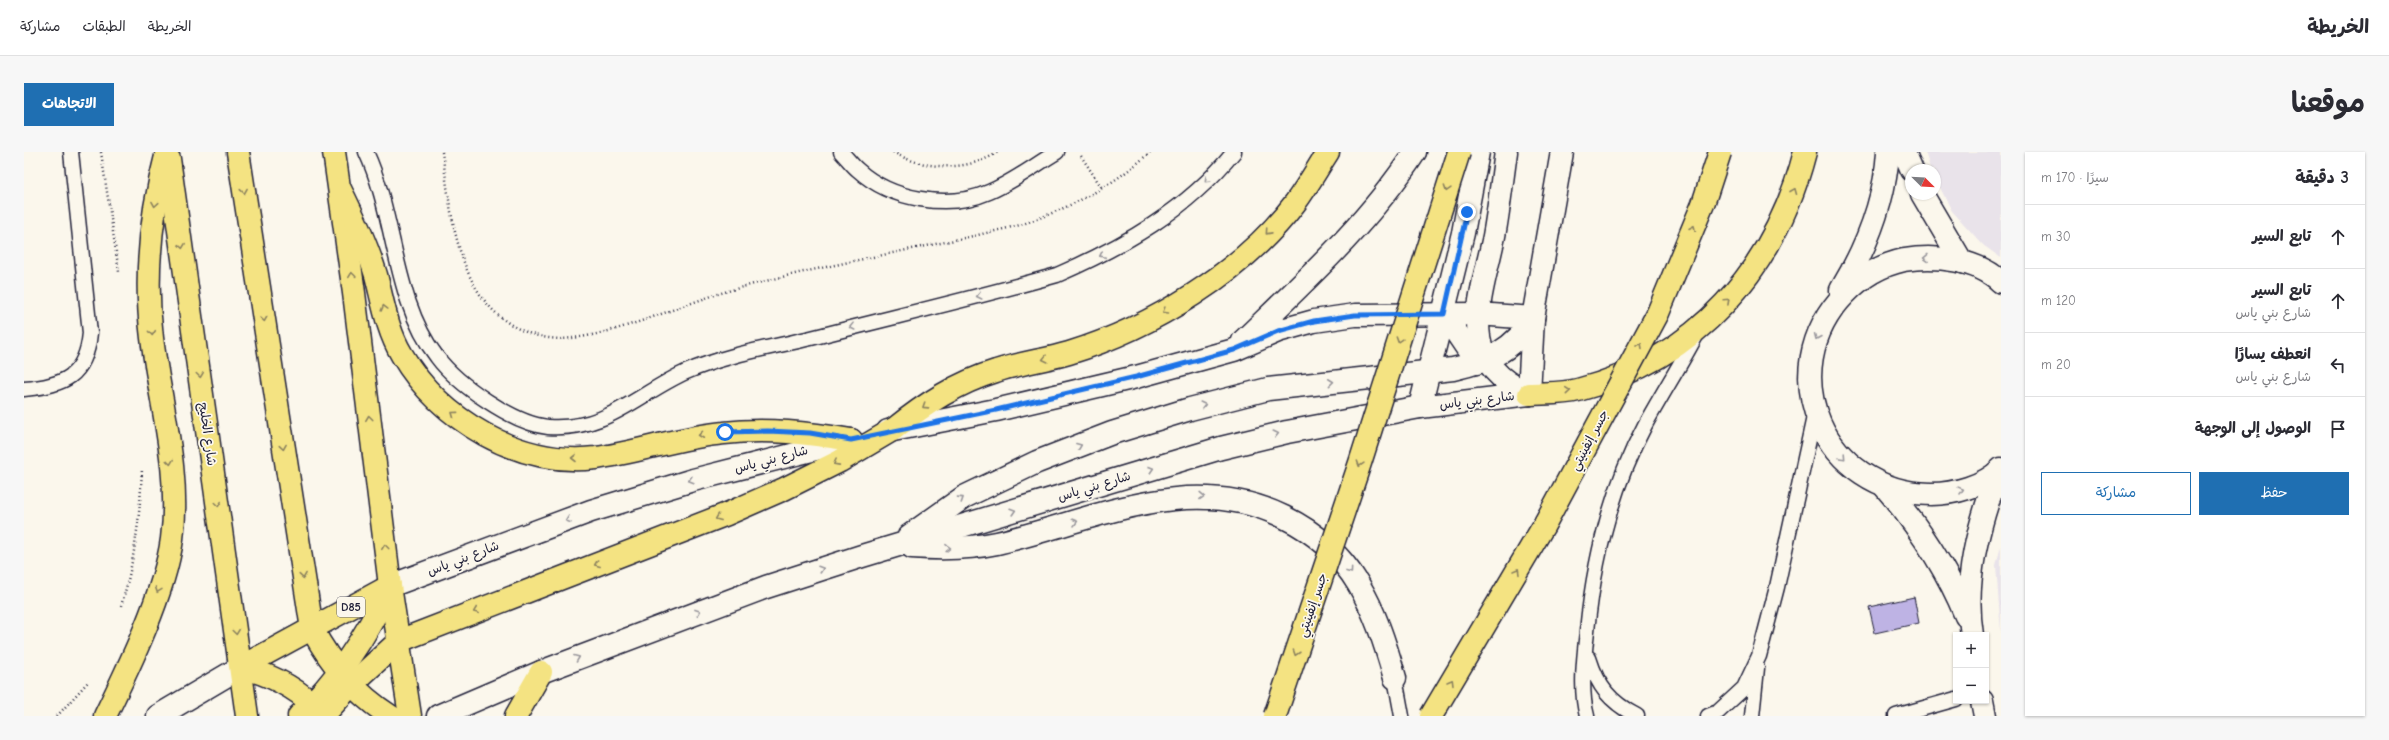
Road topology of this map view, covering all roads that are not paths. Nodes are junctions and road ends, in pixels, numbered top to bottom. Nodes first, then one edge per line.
1 (72, 152) edge
2 (168, 152) edge
3 (238, 152) edge
4 (334, 152) edge
5 (366, 152) edge
6 (841, 152) edge
7 (1057, 152) edge
8 (1234, 152) edge
9 (1328, 152) edge
10 (1415, 152) edge
11 (1459, 152) edge
12 (1478, 152) edge
13 (1506, 152) edge
14 (1562, 152) edge
15 (1720, 152) edge
16 (1805, 152) edge
17 (1888, 152) edge
18 (1904, 152) edge
19 (1909, 164) edge
20 (340, 189) junction
21 (1926, 200) edge
22 (1962, 262) junction
23 (2001, 282) edge
24 (1831, 308) junction
25 (1444, 314) junction
26 (1478, 314) junction
27 (1533, 318) junction
28 (1701, 325) junction
29 (1234, 350) junction
30 (1481, 362) junction
31 (1430, 371) junction
32 (24, 389) edge
33 (1529, 394) junction
34 (1420, 407) junction
35 (1815, 412) junction
36 (894, 429) junction
37 (851, 440) junction
38 (1999, 471) edge
39 (1885, 487) junction
40 (895, 546) junction
41 (390, 586) junction
42 (312, 629) junction
43 (1971, 631) edge
44 (400, 641) junction
45 (1585, 646) junction
46 (1759, 656) junction
47 (241, 667) junction
48 (541, 672) junction
49 (1394, 678) joint
50 (345, 679) junction
51 (1953, 700) edge
52 (1982, 704) edge
53 (317, 713) edge
54 (1756, 715) edge
55 (104, 716) edge
56 (158, 716) edge
57 (248, 716) edge
58 (390, 716) edge
59 (410, 716) edge
60 (438, 716) edge
61 (516, 716) edge
62 (1274, 716) edge
63 (1402, 716) edge
64 (1431, 716) edge
65 (1588, 716) edge
66 (1637, 716) edge
67 (1708, 716) edge
68 (1896, 716) edge
69 (1984, 716) edge

1 - 32 lane
2 -> 47 main road, شارع الخليج
2 -> 55 main road
3 -> 42 main road
4 - 20 main road
8 -> 5 lane
6 - 7 lane
9 -> 36 main road
10 - 29 main road
11 -> 62 main road, جسر إنفينيتي, bridge
12 - 25 main road, شارع بني ياس
13 - 26 main road
14 - 27 main road, شارع بني ياس
64 -> 15 main road, جسر إنفينيتي, bridge
28 -> 16 main road
17 - 24 main road
18 - 19 main road
37 -> 20 main road
41 -> 20 main road
21 - 22 main road
22 - 23 main road
22 -> 24 main road
24 -> 35 main road
25 - 26 main road, شارع بني ياس / D85
25 - 29 main road, شارع بني ياس / D85
25 - 30 main road
25 - 31 main road, شارع بني ياس
26 - 27 main road, شارع بني ياس / D85
26 - 30 main road
27 - 30 main road
27 - 33 main road, شارع بني ياس
33 -> 28 main road
28 - 45 lane
29 - 36 main road, شارع بني ياس / D85
30 - 31 main road
30 - 33 main road
31 - 34 main road, شارع بني ياس
40 -> 31 main road
33 - 34 main road, شارع بني ياس
40 -> 34 main road, شارع بني ياس
35 -> 39 main road
35 - 46 lane
36 - 37 main road, شارع بني ياس / D85
36 -> 44 main road
37 -> 41 main road, شارع بني ياس / D85
39 -> 38 main road
38 - 43 main road
39 - 43 main road
48 -> 40 main road, شارع بني ياس
40 -> 49 main road
41 - 42 main road, شارع بني ياس / D85
41 - 44 main road
41 - 50 main road
42 - 47 main road, شارع بني ياس / D85
42 - 50 main road
44 - 50 main road
44 - 59 main road
45 - 65 lane
45 - 66 lane
46 - 54 lane
46 - 67 lane
47 - 53 main road
47 - 56 main road
47 - 57 main road, شارع الخليج
48 - 60 main road, شارع بني ياس
48 - 61 main road
49 - 63 lane
50 - 53 main road
50 - 58 main road
51 - 68 lane
52 - 69 main road

